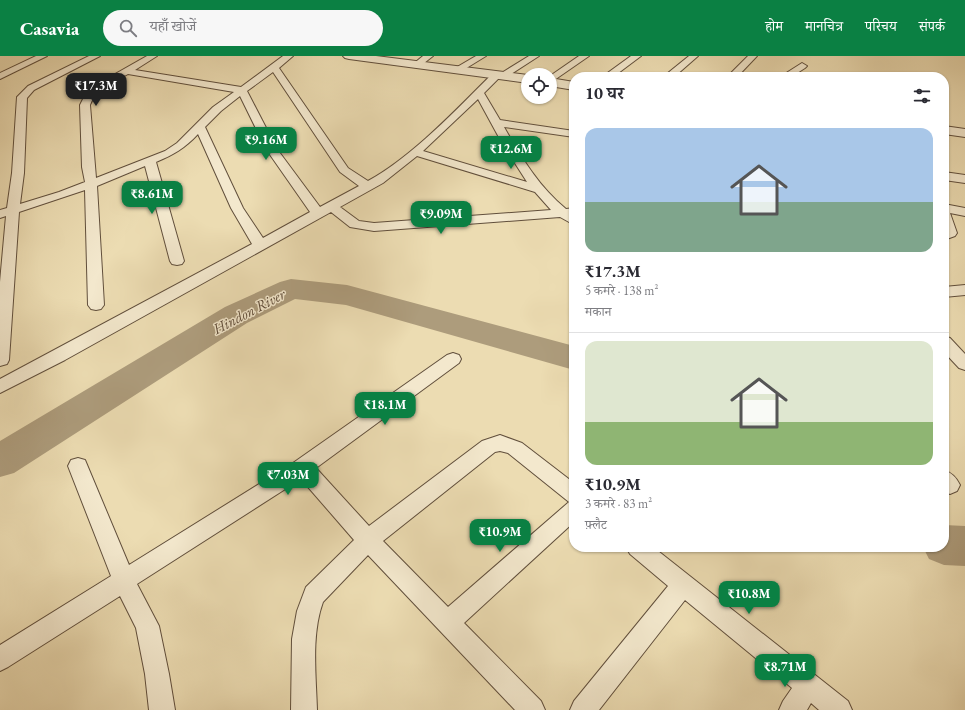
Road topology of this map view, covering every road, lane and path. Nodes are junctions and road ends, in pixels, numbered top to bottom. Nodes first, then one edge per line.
1 (42, 56) edge
2 (96, 56) edge
3 (153, 56) edge
4 (289, 56) edge
5 (349, 56) edge
6 (429, 56) edge
7 (482, 56) edge
8 (535, 56) edge
9 (585, 56) edge
10 (637, 56) edge
11 (694, 56) edge
12 (753, 56) edge
13 (383, 58) edge
14 (416, 64) junction
15 (802, 66) dead end
16 (274, 67) junction
17 (457, 70) junction
18 (126, 72) junction
19 (614, 72) edge
20 (674, 72) edge
21 (737, 72) edge
22 (793, 72) edge
23 (0, 76) edge
24 (499, 76) junction
25 (557, 76) edge
26 (521, 79) edge
27 (557, 82) edge
28 (569, 85) edge
29 (242, 90) junction
30 (479, 92) junction
31 (496, 122) junction
32 (200, 128) junction
33 (949, 131) edge
34 (569, 133) edge
35 (965, 133) edge
36 (415, 152) junction
37 (150, 162) junction
38 (949, 177) edge
39 (965, 179) edge
40 (91, 184) junction
41 (367, 186) junction
42 (541, 190) junction
43 (331, 206) junction
44 (949, 209) edge
45 (7, 212) edge
46 (965, 212) edge
47 (569, 213) edge
48 (318, 214) junction
49 (260, 245) junction
50 (177, 261) dead end
51 (965, 290) edge
52 (949, 292) edge
53 (96, 305) dead end
54 (949, 347) edge
55 (453, 359) dead end
56 (1, 360) dead end
57 (965, 364) edge
58 (0, 387) edge
59 (78, 466) dead end
60 (300, 469) junction
61 (569, 491) edge
62 (569, 513) edge
63 (368, 540) junction
64 (643, 552) edge
65 (124, 581) junction
66 (683, 585) junction
67 (448, 622) junction
68 (0, 659) edge
69 (808, 686) junction
70 (162, 710) edge
71 (304, 710) edge
72 (532, 710) edge
73 (583, 710) edge
74 (792, 710) edge
75 (839, 710) edge

1 - 23 street
2 - 45 street
3 - 18 street
4 - 16 street
5 - 13 street
6 - 14 street
7 - 17 street
8 - 24 street
9 - 25 street
10 - 19 street
11 - 20 street
12 - 21 street
13 - 14 street
14 - 17 street
15 - 22 street
16 - 29 street
16 - 41 street
17 - 24 street
18 - 29 street
18 - 40 street
24 - 26 street
24 - 30 street
27 - 28 street
29 - 32 street
29 - 48 street
30 - 31 street
30 - 36 street
31 - 34 street
31 - 42 street
32 - 37 street
32 - 49 street
33 - 35 street
36 - 41 street
36 - 42 street
37 - 40 street
37 - 50 street
38 - 39 street
40 - 45 street
40 - 53 street
41 - 43 street
42 - 47 street
43 - 47 street
43 - 48 street
44 - 46 street
45 - 56 street
48 - 49 street
49 - 58 street
51 - 52 street
54 - 57 street
55 - 60 street
59 - 65 street
60 - 63 street
60 - 65 street
61 - 63 street
62 - 67 street
63 - 67 street
63 - 71 street
64 - 66 street
65 - 68 street
65 - 70 street
66 - 69 street
66 - 73 street
67 - 72 street
69 - 74 street
69 - 75 street

